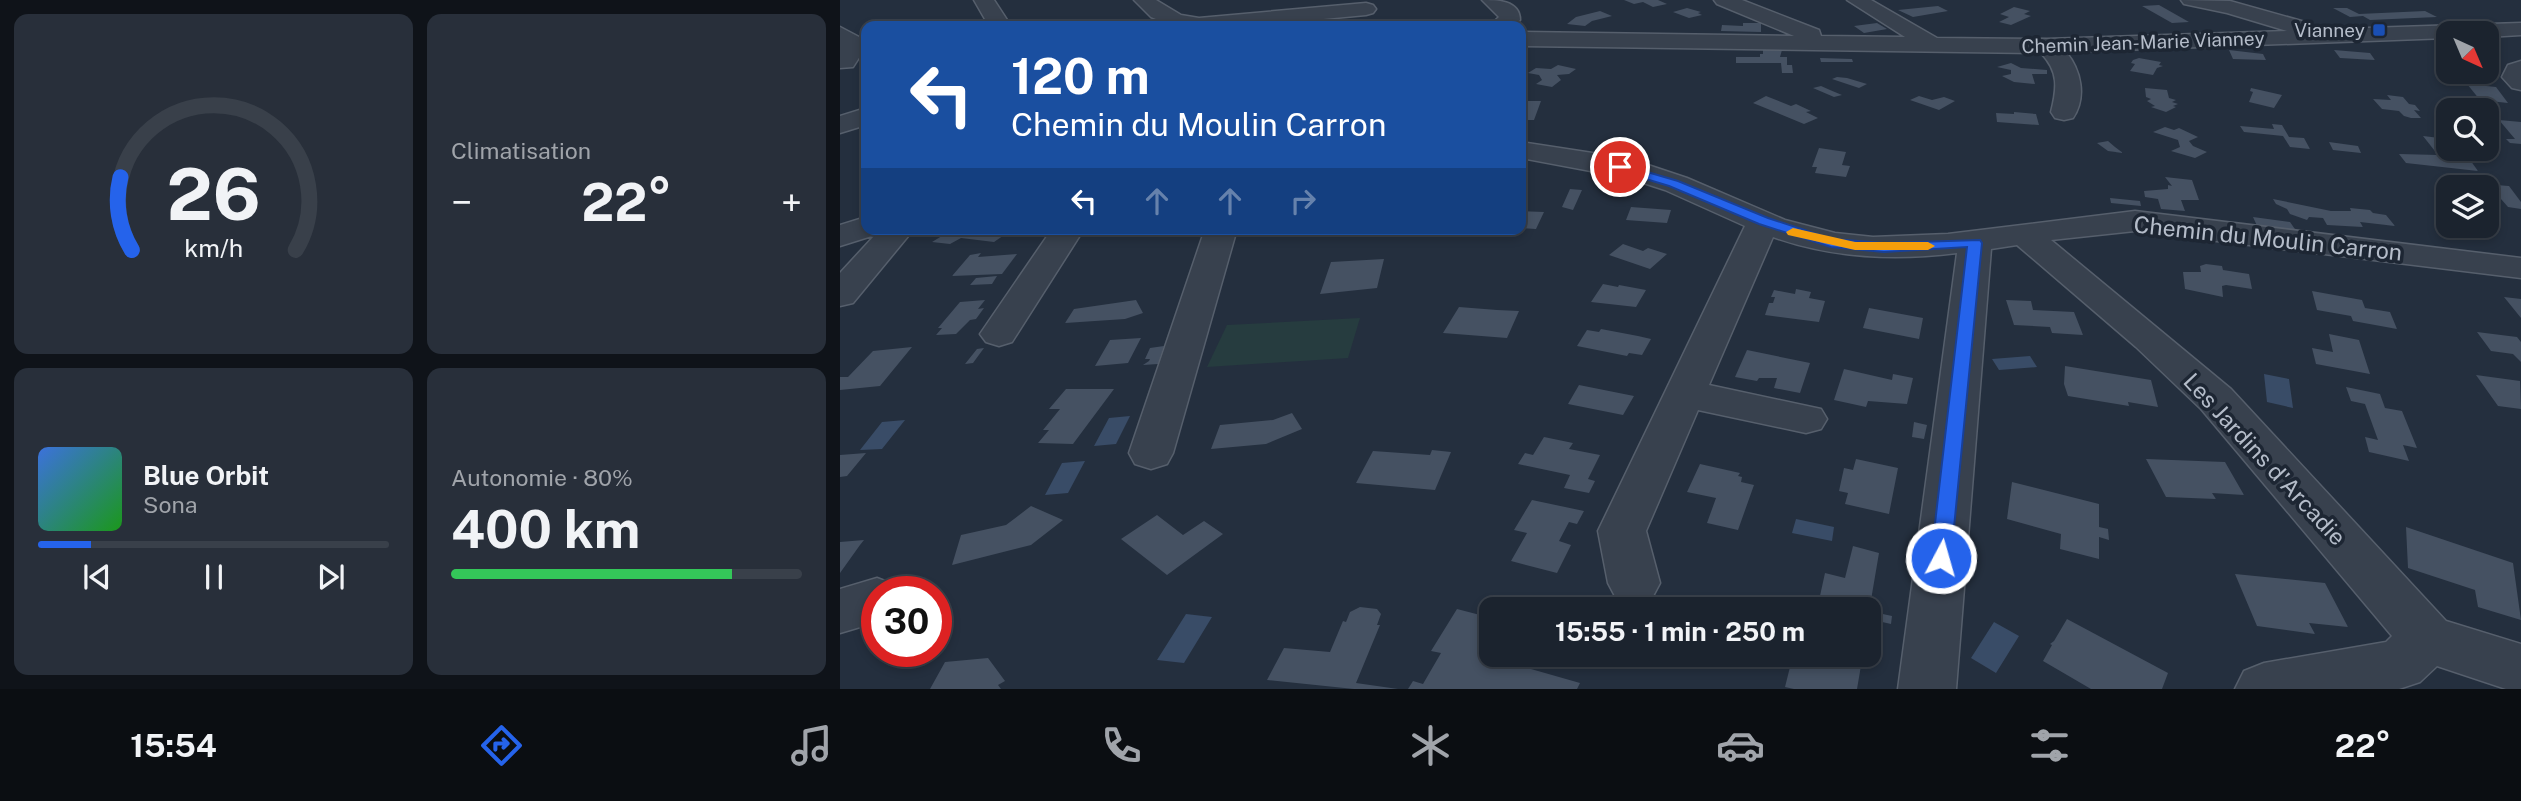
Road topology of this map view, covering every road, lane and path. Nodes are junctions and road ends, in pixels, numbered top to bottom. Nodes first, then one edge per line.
1 (984, 0) edge
2 (1492, 0) edge
3 (1724, 0) edge
4 (1857, 0) edge
5 (2191, 0) edge
6 (1358, 10) dead end
7 (1148, 13) edge
8 (997, 21) edge
9 (1173, 21) edge
10 (1312, 21) edge
11 (1508, 21) edge
12 (2521, 29) edge
13 (2499, 30) edge
14 (2436, 32) edge
15 (2499, 35) edge
16 (2322, 36) junction
17 (1526, 38) edge
18 (1833, 44) junction
19 (1933, 45) junction
20 (2047, 46) junction
21 (2521, 47) edge
22 (2521, 68) edge
23 (2521, 83) edge
24 (861, 106) edge
25 (2064, 112) dead end
26 (840, 125) edge
27 (1526, 151) edge
28 (1764, 221) junction
29 (861, 229) edge
30 (893, 235) edge
31 (1064, 235) edge
32 (1219, 235) edge
33 (840, 236) edge
34 (2026, 236) junction
35 (1975, 243) junction
36 (2521, 268) edge
37 (840, 295) edge
38 (999, 334) dead end
39 (1685, 394) junction
40 (1806, 419) dead end
41 (1151, 453) dead end
42 (1634, 583) dead end
43 (861, 605) edge
44 (840, 611) edge
45 (2428, 639) junction
46 (2521, 669) edge
47 (1927, 689) edge
48 (2264, 689) edge

1 - 8 street
2 - 11 street
3 - 18 street
4 - 19 street
5 - 16 street
6 - 10 street
7 - 9 street
12 - 13 street, Chemin Jean-Marie Vianney
14 - 16 street, Chemin Jean-Marie Vianney
15 - 21 street
16 - 20 street, Chemin Jean-Marie Vianney
17 - 18 street, Chemin Jean-Marie Vianney
18 - 19 street, Chemin Jean-Marie Vianney
19 - 20 street, Chemin Jean-Marie Vianney
20 - 25 street
22 - 23 street
24 - 26 street
27 - 28 street, Chemin du Moulin Carron
28 - 35 street, Chemin du Moulin Carron
28 - 39 street
29 - 33 street
30 - 37 street
31 - 38 street
32 - 41 street
34 - 35 street, Chemin du Moulin Carron
34 - 36 street, Chemin du Moulin Carron
34 - 45 street, Les Jardins d'Arcadie
35 - 47 street
39 - 40 street
39 - 42 street
43 - 44 street
45 - 46 street
45 - 48 street

